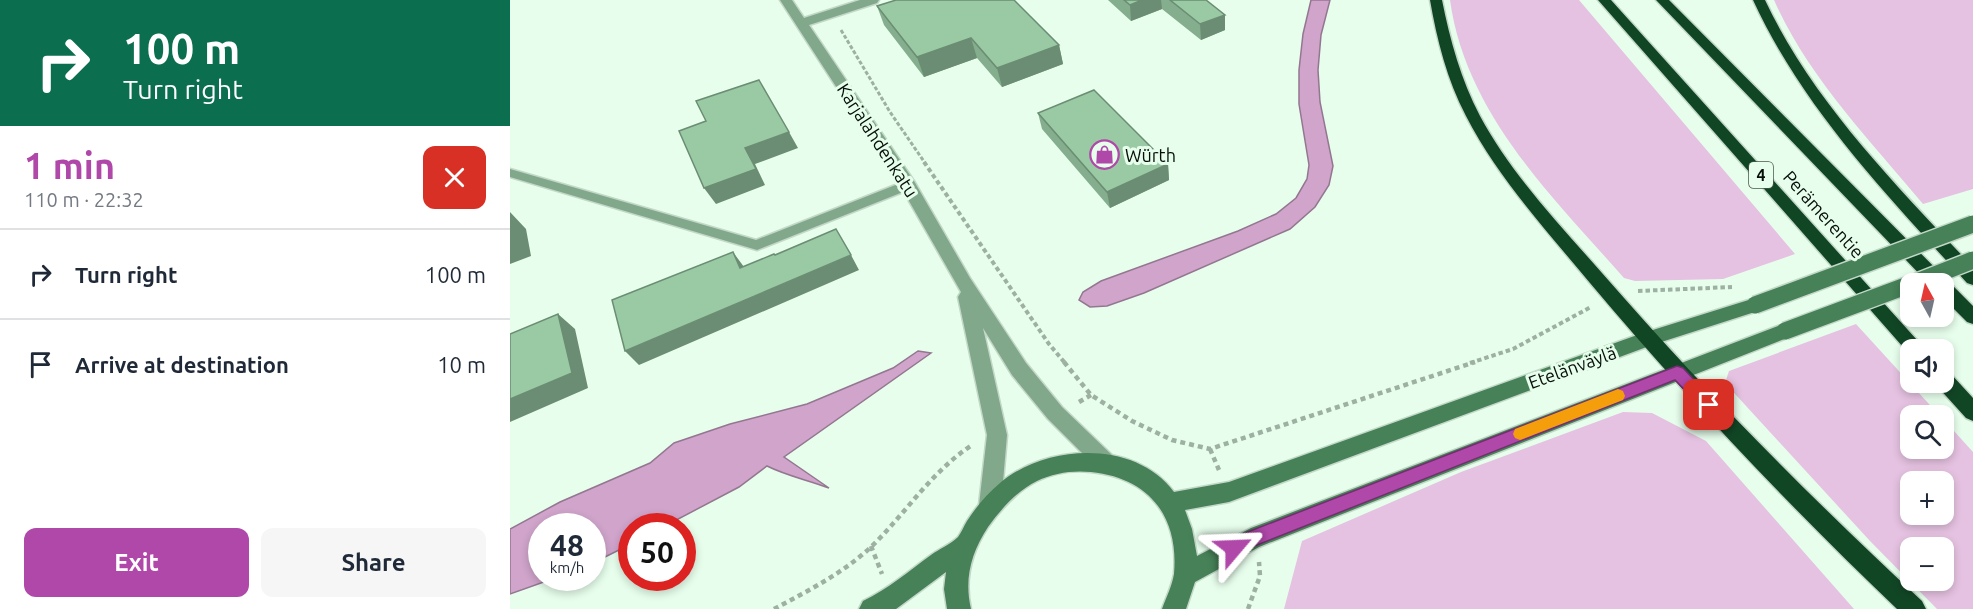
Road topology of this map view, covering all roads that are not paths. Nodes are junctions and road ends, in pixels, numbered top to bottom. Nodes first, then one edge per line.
1 (786, 0) edge
2 (873, 0) edge
3 (1436, 0) edge
4 (1604, 0) edge
5 (1662, 0) edge
6 (1759, 0) edge
7 (801, 23) junction
8 (510, 173) edge
9 (908, 185) junction
10 (1973, 224) edge
11 (1973, 260) edge
12 (1929, 273) edge
13 (1939, 273) edge
14 (1973, 278) edge
15 (964, 283) junction
16 (1900, 288) edge
17 (1954, 298) edge
18 (1973, 317) edge
19 (1647, 339) junction
20 (1907, 339) edge
21 (1677, 372) junction
22 (1954, 391) edge
23 (1973, 412) edge
24 (1106, 462) junction
25 (1170, 502) junction
26 (990, 505) junction
27 (964, 545) junction
28 (1185, 575) junction
29 (871, 609) edge
30 (959, 609) edge
31 (1173, 609) edge
32 (1914, 609) edge

1 - 7 street, Karjalahdenkatu
2 - 7 street
3 - 19 highway
4 - 20 highway, Perämerentie / 4
5 - 12 highway, Perämerentie
6 - 14 highway
7 - 9 street, Karjalahdenkatu
8 - 9 lane
9 - 15 street, Karjalahdenkatu
10 - 19 main road, Etelänväylä, bridge
11 - 13 main road, bridge
15 - 24 street, Karjalahdenkatu
15 - 26 street, Karjalahdenkatu
16 - 21 main road, bridge
17 - 18 highway
19 - 21 highway
19 - 25 main road, Etelänväylä
21 - 28 main road
21 - 32 highway
22 - 23 highway
24 - 25 main road
24 - 26 main road
25 - 28 main road
26 - 27 main road
27 - 29 main road
27 - 30 main road
28 - 31 main road

